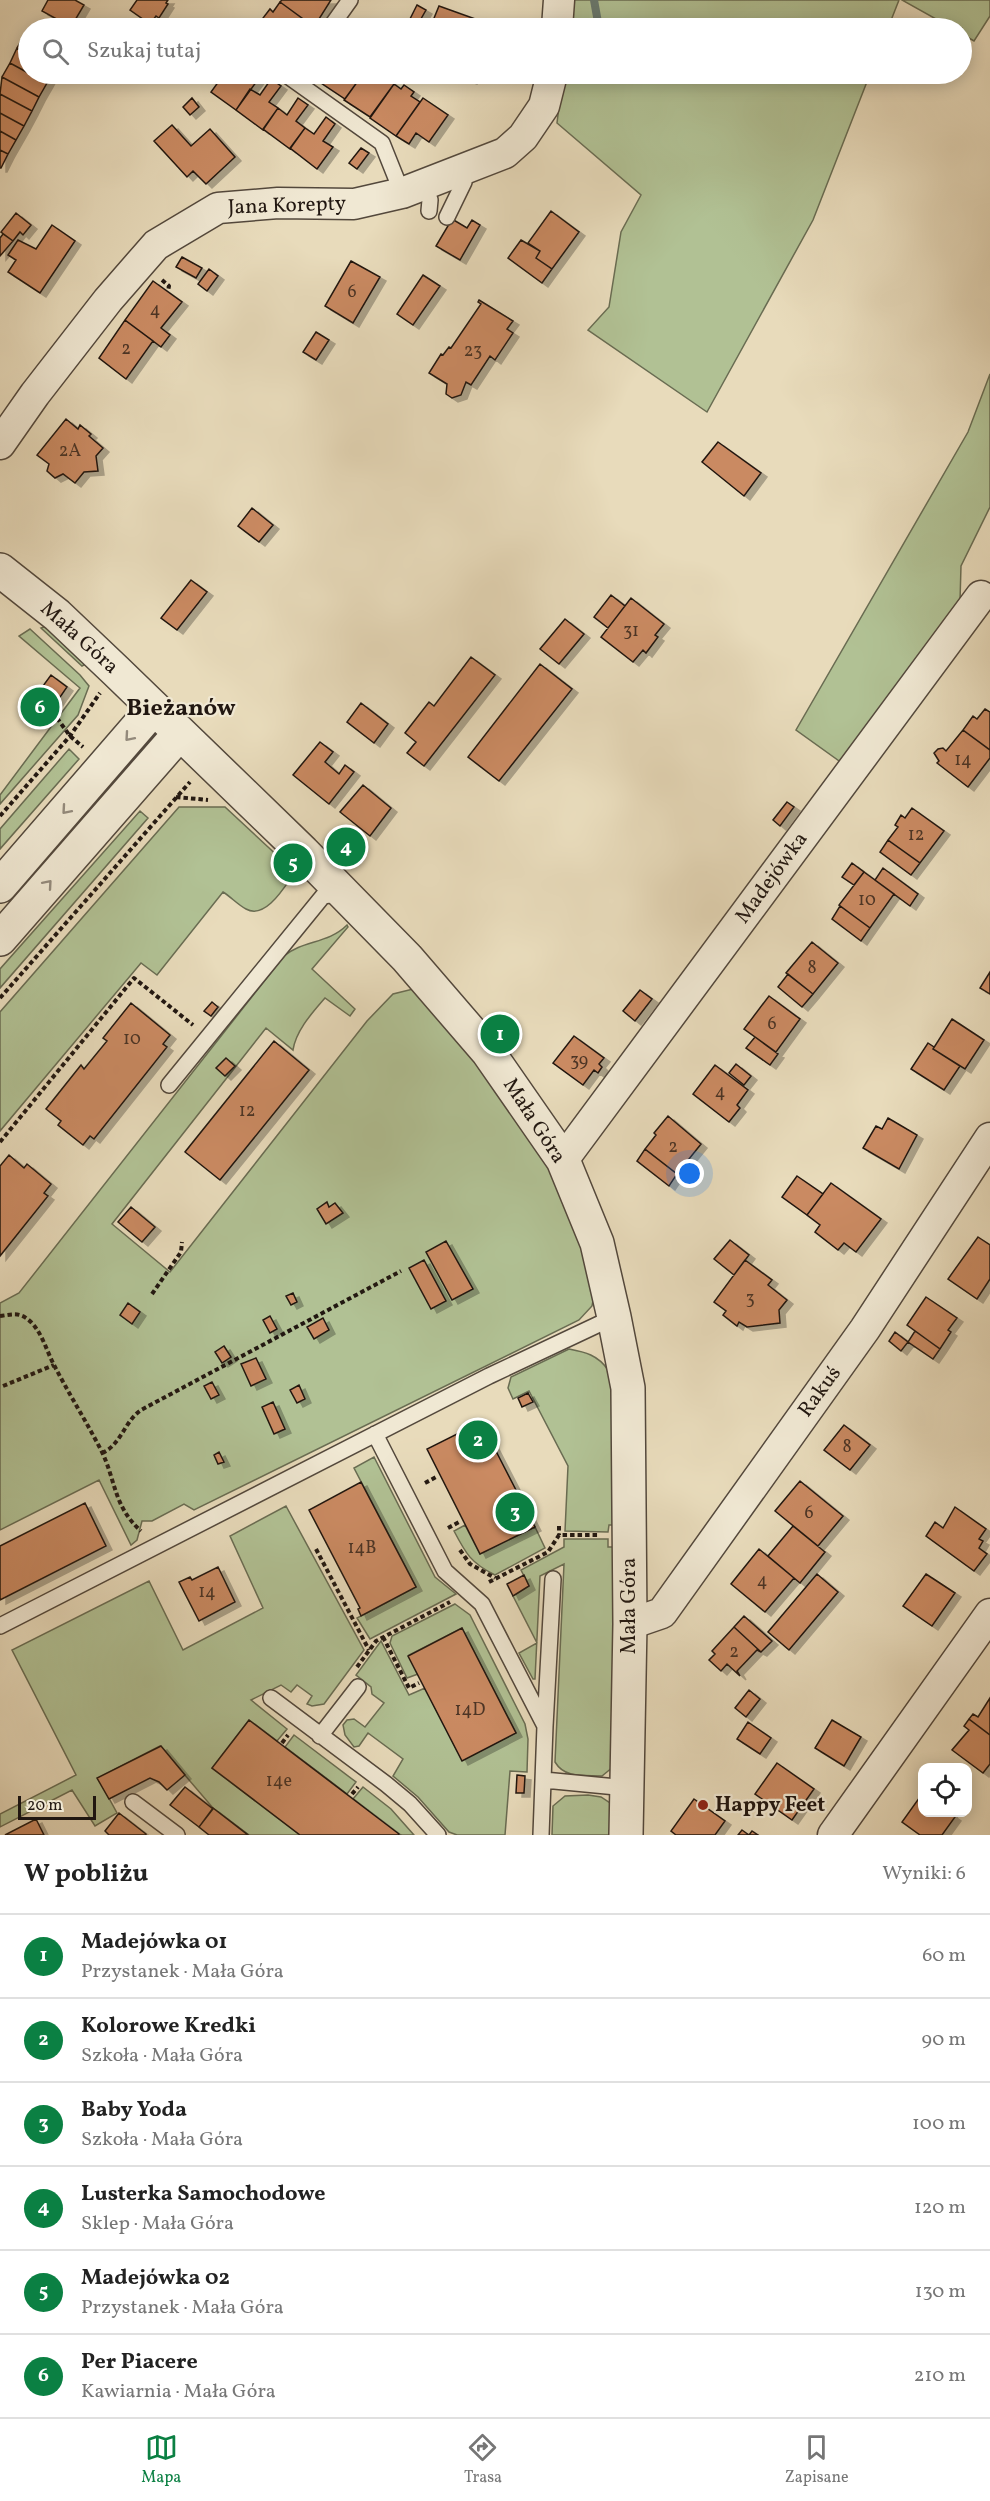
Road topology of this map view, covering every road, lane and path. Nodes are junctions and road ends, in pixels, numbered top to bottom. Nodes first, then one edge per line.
1 (350, 0) edge
2 (559, 0) edge
3 (337, 18) edge
4 (558, 18) edge
5 (304, 84) edge
6 (550, 84) edge
7 (463, 169) junction
8 (418, 196) junction
9 (447, 217) dead end
10 (0, 444) edge
11 (0, 570) edge
12 (981, 596) dead end
13 (102, 690) dead end
14 (154, 708) junction
15 (57, 718) dead end
16 (180, 733) junction
17 (70, 736) junction
18 (89, 752) dead end
19 (176, 797) dead end
20 (0, 816) edge
21 (0, 886) edge
22 (345, 893) junction
23 (0, 939) edge
24 (0, 998) edge
25 (208, 1036) junction
26 (169, 1085) dead end
27 (990, 1138) edge
28 (0, 1142) edge
29 (563, 1161) junction
30 (182, 1242) dead end
31 (402, 1270) dead end
32 (152, 1294) dead end
33 (0, 1317) edge
34 (614, 1317) junction
35 (54, 1365) junction
36 (3, 1386) dead end
37 (375, 1434) junction
38 (102, 1453) junction
39 (420, 1472) dead end
40 (438, 1476) dead end
41 (425, 1483) junction
42 (430, 1492) dead end
43 (444, 1519) dead end
44 (461, 1521) dead end
45 (559, 1526) dead end
46 (448, 1528) junction
47 (452, 1535) dead end
48 (559, 1535) junction
49 (606, 1536) dead end
50 (456, 1543) dead end
51 (157, 1545) junction
52 (316, 1549) dead end
53 (496, 1579) junction
54 (553, 1579) dead end
55 (470, 1592) junction
56 (990, 1614) edge
57 (630, 1624) junction
58 (0, 1626) edge
59 (383, 1637) junction
60 (369, 1650) junction
61 (356, 1668) dead end
62 (419, 1683) dead end
63 (358, 1687) dead end
64 (271, 1698) dead end
65 (545, 1726) junction
66 (320, 1736) junction
67 (544, 1780) junction
68 (627, 1788) junction
69 (133, 1802) dead end
70 (177, 1835) edge
71 (438, 1835) edge
72 (541, 1835) edge
73 (626, 1835) edge
74 (833, 1835) edge

1 - 3 lane
2 - 4 street
5 - 8 lane
6 - 7 street, Jana Korepty
7 - 8 street, Jana Korepty
7 - 9 lane
8 - 10 street, Jana Korepty
11 - 14 street, Mała Góra
12 - 29 street, Madejówka
13 - 17 path
14 - 16 street, Mała Góra
14 -> 21 street
15 - 17 path
16 - 22 street, Mała Góra
23 -> 16 street
17 - 18 path
17 - 20 path
19 - 24 path
22 - 25 lane
22 - 29 street, Mała Góra
25 - 26 lane
25 - 28 path
27 - 57 street, Rakuś
29 - 34 street, Mała Góra
30 - 32 path
31 - 38 path
33 - 35 path
34 - 37 lane
34 - 57 street, Mała Góra
35 - 36 path
35 - 38 path
37 - 51 lane
37 - 55 lane
38 - 51 path
39 - 41 path
40 - 41 path
41 - 42 path
43 - 46 path
44 - 46 path
45 - 48 path
46 - 47 path
48 - 49 path
48 - 53 path
50 - 53 path
51 - 58 lane
52 - 60 path
53 - 55 path
54 - 65 lane
55 - 59 path
55 - 65 lane
56 - 74 street
57 - 68 street, Mała Góra
59 - 60 path
59 - 62 path
60 - 61 path
63 - 66 lane
64 - 66 lane
65 - 67 lane
66 - 71 lane
67 - 68 lane
67 - 72 lane
68 - 73 street, Mała Góra
69 - 70 lane

